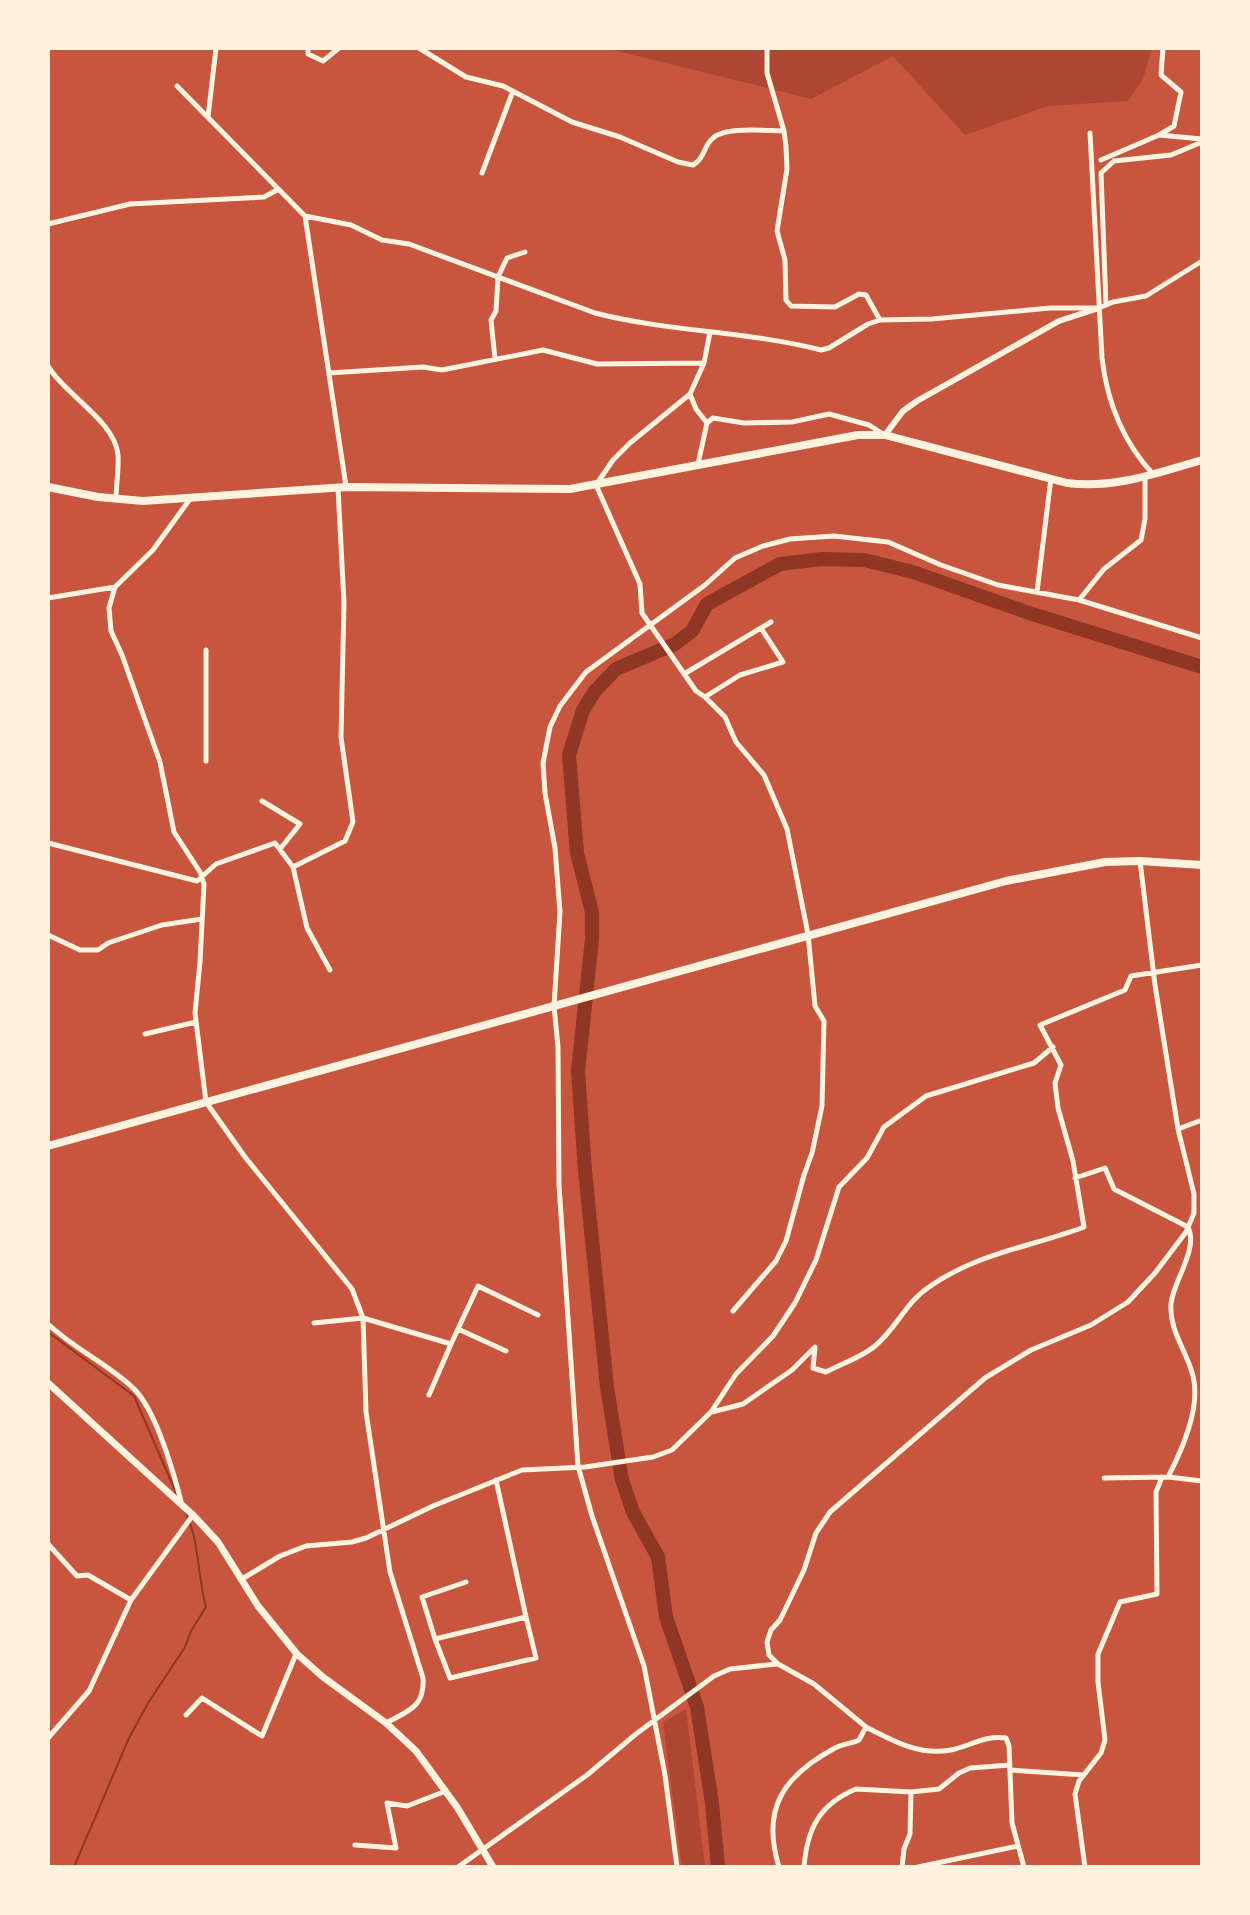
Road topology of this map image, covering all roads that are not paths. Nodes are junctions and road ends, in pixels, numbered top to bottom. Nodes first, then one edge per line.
1 (216, 48) edge
2 (308, 48) edge
3 (339, 48) edge
4 (419, 48) edge
5 (767, 48) edge
6 (1163, 48) edge
7 (177, 86) dead end
8 (513, 91) junction
9 (208, 118) junction
10 (784, 131) junction
11 (1090, 133) dead end
12 (1159, 135) junction
13 (1202, 141) edge
14 (1101, 160) dead end
15 (482, 173) dead end
16 (277, 190) junction
17 (305, 216) junction
18 (48, 224) edge
19 (525, 252) dead end
20 (1202, 261) edge
21 (498, 277) junction
22 (1102, 307) junction
23 (880, 320) junction
24 (710, 332) junction
25 (495, 359) junction
26 (704, 363) junction
27 (48, 366) edge
28 (329, 373) junction
29 (690, 394) junction
30 (707, 423) junction
31 (885, 435) junction
32 (1202, 460) edge
33 (697, 465) junction
34 (1149, 475) junction
35 (1051, 478) junction
36 (596, 485) junction
37 (48, 487) edge
38 (342, 488) junction
39 (116, 499) junction
40 (190, 499) junction
41 (115, 587) junction
42 (1040, 595) junction
43 (48, 598) edge
44 (1079, 600) junction
45 (771, 622) dead end
46 (648, 625) junction
47 (761, 628) junction
48 (1202, 638) edge
49 (206, 650) dead end
50 (682, 673) junction
51 (705, 697) junction
52 (206, 761) dead end
53 (262, 801) dead end
54 (48, 843) edge
55 (280, 849) junction
56 (1140, 861) junction
57 (1202, 865) edge
58 (293, 867) junction
59 (202, 878) junction
60 (202, 919) junction
61 (808, 934) junction
62 (48, 935) edge
63 (1202, 965) edge
64 (330, 970) dead end
65 (1153, 971) junction
66 (556, 1005) junction
67 (196, 1022) junction
68 (145, 1034) dead end
69 (1053, 1047) junction
70 (206, 1102) junction
71 (1202, 1120) edge
72 (1178, 1129) junction
73 (48, 1146) edge
74 (1075, 1178) junction
75 (1188, 1227) junction
76 (733, 1311) dead end
77 (538, 1315) dead end
78 (363, 1318) junction
79 (314, 1323) dead end
80 (48, 1324) edge
81 (458, 1329) junction
82 (451, 1344) junction
83 (506, 1351) dead end
84 (48, 1383) edge
85 (429, 1395) dead end
86 (711, 1412) junction
87 (581, 1466) junction
88 (1165, 1477) junction
89 (1104, 1478) dead end
90 (496, 1480) junction
91 (1202, 1481) edge
92 (182, 1505) junction
93 (193, 1515) junction
94 (383, 1530) junction
95 (48, 1544) edge
96 (242, 1579) junction
97 (466, 1582) dead end
98 (131, 1600) junction
99 (526, 1617) junction
100 (435, 1639) junction
101 (297, 1654) junction
102 (778, 1664) junction
103 (186, 1715) dead end
104 (654, 1720) junction
105 (386, 1723) junction
106 (866, 1727) junction
107 (48, 1738) edge
108 (1010, 1768) junction
109 (1084, 1775) junction
110 (446, 1791) junction
111 (911, 1792) junction
112 (355, 1845) dead end
113 (1018, 1846) junction
114 (482, 1848) junction
115 (487, 1863) edge
116 (458, 1867) edge
117 (493, 1867) edge
118 (677, 1867) edge
119 (779, 1867) edge
120 (804, 1867) edge
121 (902, 1867) edge
122 (918, 1867) edge
123 (1024, 1867) edge
124 (1085, 1867) edge

1 - 9 street
2 - 3 street
4 - 8 street
5 - 10 street
6 - 12 street
7 - 9 street
8 - 10 street
8 - 15 street
9 - 16 street
10 - 23 street
11 - 22 street
12 - 13 street
12 - 14 street
13 - 22 street
16 - 17 street
16 - 18 street
17 - 21 street
17 - 28 street
19 - 21 street
20 - 22 street
21 - 24 street
21 - 25 street
22 - 23 street
22 - 31 street
22 - 34 street
23 - 24 street
24 - 26 street
25 - 26 street
25 - 28 street
26 - 29 street
27 - 39 street
28 - 38 street
29 - 30 street
29 - 36 street
30 - 31 street
30 - 33 street
31 - 33 main road
31 - 35 main road
32 - 34 main road
33 - 36 main road
34 - 35 main road
34 - 44 street
35 - 42 street
36 - 38 main road
36 - 46 street
37 - 39 main road
38 - 40 main road
38 - 58 street
39 - 40 main road
40 - 41 street
41 - 43 street
41 - 59 street
42 - 44 street
42 - 46 street
44 - 48 street
45 - 47 street
46 - 50 street
46 - 66 street
47 - 50 street
47 - 51 street
49 - 52 street
50 - 51 street
51 - 61 street
53 - 55 street
54 - 59 street
55 - 58 street
55 - 59 street
56 - 57 main road
56 - 61 main road
56 - 65 street
58 - 64 street
59 - 60 street
60 - 62 street
60 - 67 street
61 - 66 main road
61 - 76 street
63 - 65 street
65 - 69 street
65 - 72 street
66 - 70 main road
66 - 87 street
67 - 68 street
67 - 70 street
69 - 74 street
69 - 86 street
70 - 73 main road
70 - 78 street
71 - 72 street
72 - 75 street
74 - 75 street
74 - 86 street
75 - 88 street
75 - 102 street
77 - 81 street
78 - 79 street
78 - 82 street
78 - 94 street
80 - 92 street
81 - 82 street
81 - 83 street
82 - 85 street
84 - 92 main road
86 - 87 street
87 - 90 street
87 - 104 street
88 - 89 street
88 - 91 street
88 - 109 street
90 - 94 street
90 - 99 street
92 - 93 main road
93 - 96 main road
93 - 98 street
94 - 96 street
94 - 105 street
95 - 98 street
96 - 101 main road
97 - 100 street
98 - 107 street
99 - 100 street
99 - 100 street
101 - 103 street
101 - 105 main road
102 - 104 street
102 - 106 street
104 - 114 street
104 - 118 street
105 - 110 main road
106 - 108 street
106 - 119 street
108 - 109 street
108 - 111 street
108 - 113 street
109 - 124 street
110 - 112 street
110 - 114 main road
111 - 120 street
111 - 121 street
113 - 122 street
113 - 123 street
114 - 115 main road
114 - 116 street
115 - 117 main road

